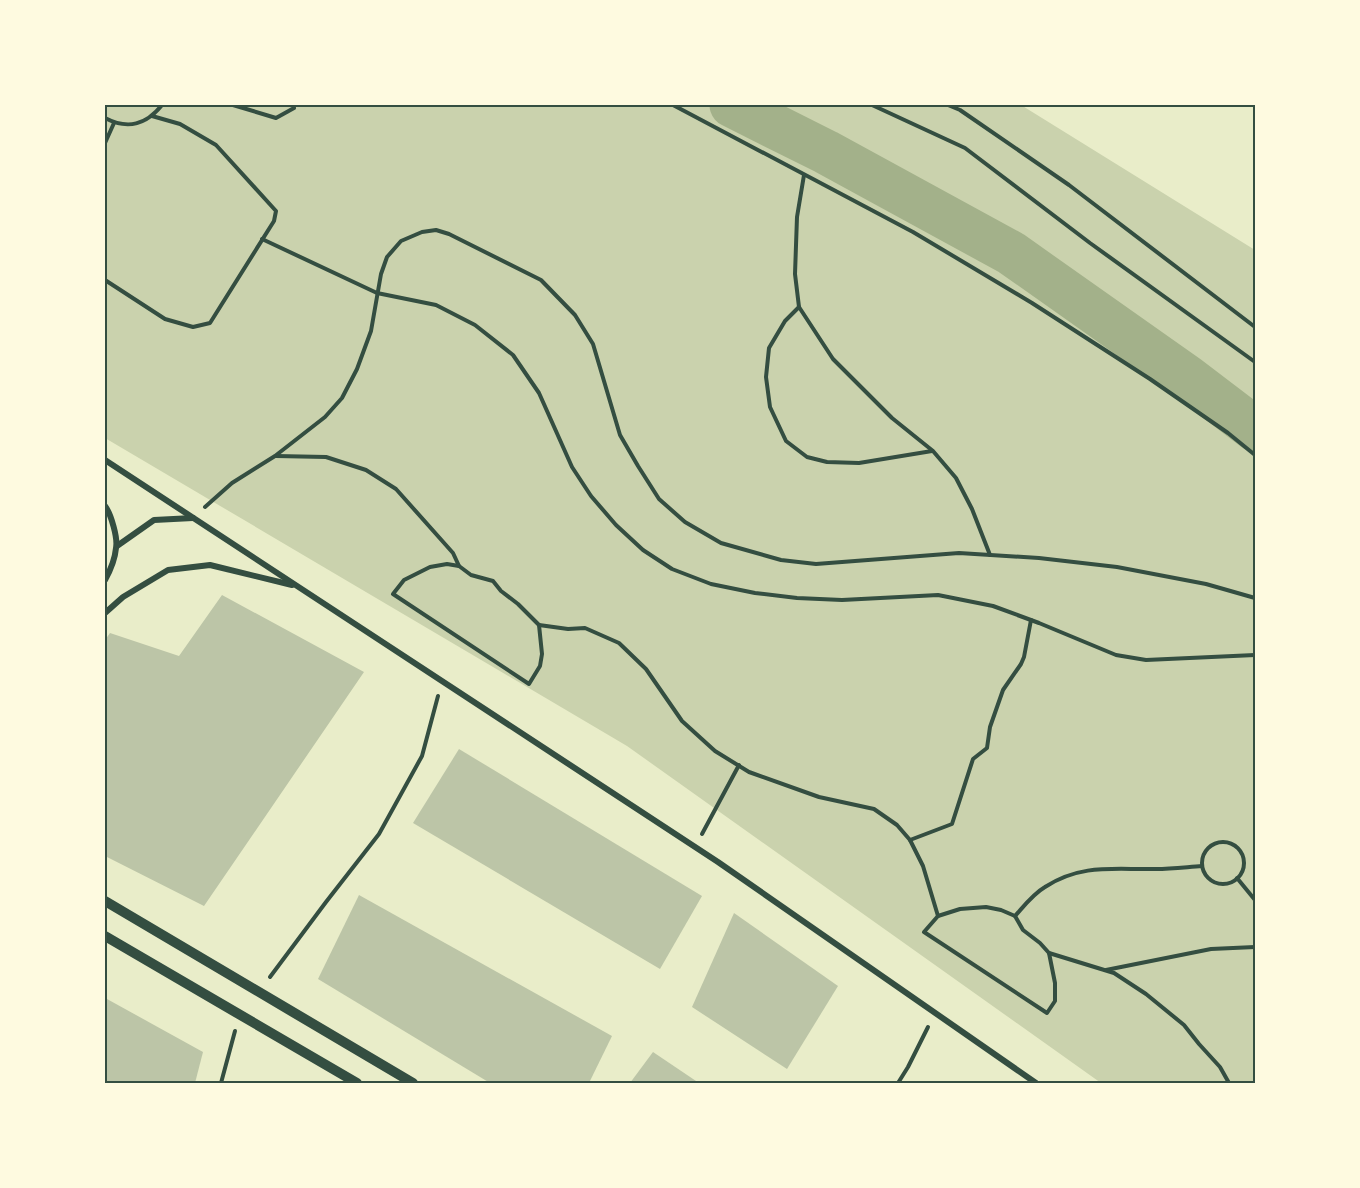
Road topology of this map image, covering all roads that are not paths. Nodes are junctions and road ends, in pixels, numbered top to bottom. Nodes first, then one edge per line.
1 (105, 460) edge
2 (105, 506) edge
3 (194, 518) junction
4 (117, 546) junction
5 (105, 580) edge
6 (299, 587) junction
7 (105, 613) edge
8 (105, 901) edge
9 (105, 936) edge
10 (357, 1083) edge
11 (413, 1083) edge
12 (1036, 1083) edge

1 - 3 street
2 - 4 street
3 - 4 street
3 - 6 street
4 - 5 street
6 - 7 street
6 - 12 street
8 - 11 street
9 - 10 street

